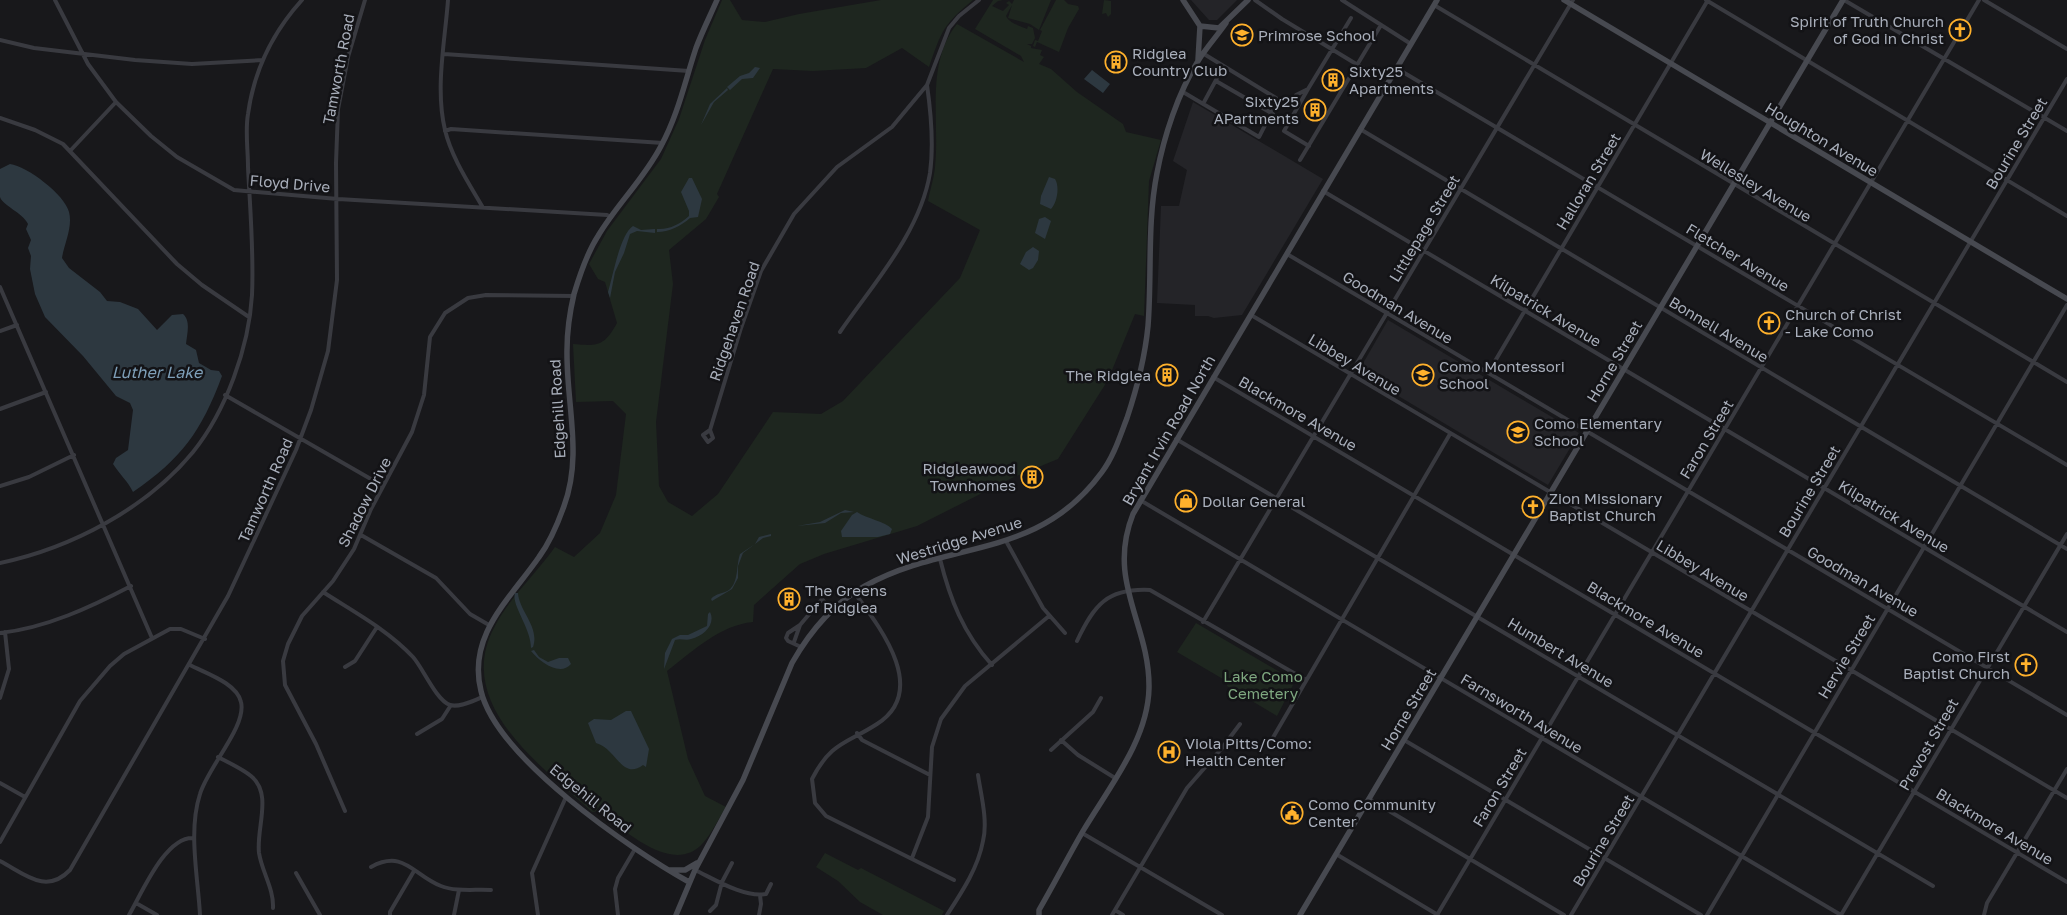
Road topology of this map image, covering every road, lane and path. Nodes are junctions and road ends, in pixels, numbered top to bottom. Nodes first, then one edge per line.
1 (55, 0) edge
2 (302, 0) edge
3 (365, 0) edge
4 (448, 0) edge
5 (717, 0) edge
6 (979, 0) edge
7 (1183, 0) edge
8 (1248, 0) edge
9 (1255, 0) edge
10 (1342, 0) edge
11 (1564, 0) edge
12 (1707, 0) edge
13 (1843, 0) edge
14 (1979, 0) edge
15 (1984, 0) edge
16 (1435, 2) edge
17 (1571, 2) edge
18 (1351, 18) dead end
19 (1226, 23) junction
20 (1381, 25) junction
21 (1200, 26) junction
22 (0, 40) edge
23 (1410, 44) junction
24 (1332, 50) junction
25 (2067, 50) edge
26 (83, 54) junction
27 (444, 54) junction
28 (1204, 54) junction
29 (1945, 58) junction
30 (264, 60) junction
31 (1198, 60) junction
32 (1807, 60) junction
33 (1671, 63) junction
34 (1357, 64) junction
35 (1534, 65) junction
36 (1223, 67) junction
37 (1396, 68) junction
38 (689, 71) junction
39 (1376, 76) dead end
40 (2067, 80) edge
41 (1216, 81) junction
42 (927, 85) junction
43 (1308, 89) junction
44 (1183, 92) junction
45 (1296, 95) dead end
46 (116, 102) junction
47 (1203, 104) junction
48 (1272, 114) junction
49 (0, 118) edge
50 (2044, 118) junction
51 (1908, 121) junction
52 (1770, 122) junction
53 (1634, 125) junction
54 (1497, 127) junction
55 (1360, 130) junction
56 (445, 131) junction
57 (2067, 131) edge
58 (663, 143) junction
59 (1309, 146) junction
60 (70, 151) junction
61 (1300, 160) dead end
62 (2007, 180) junction
63 (1871, 182) junction
64 (1733, 184) junction
65 (1598, 186) junction
66 (1461, 189) junction
67 (1323, 191) junction
68 (249, 192) junction
69 (338, 198) junction
70 (482, 206) junction
71 (2067, 216) edge
72 (611, 217) junction
73 (1971, 242) junction
74 (1834, 244) junction
75 (1697, 246) junction
76 (1561, 248) junction
77 (1424, 250) junction
78 (1286, 254) junction
79 (0, 286) edge
80 (574, 296) junction
81 (2067, 299) edge
82 (1934, 304) junction
83 (2067, 305) edge
84 (1798, 306) junction
85 (1660, 307) junction
86 (1524, 310) junction
87 (1387, 313) junction
88 (1251, 315) junction
89 (249, 316) junction
90 (17, 326) junction
91 (0, 331) edge
92 (840, 332) dead end
93 (2033, 362) junction
94 (1898, 365) junction
95 (1761, 367) junction
96 (1624, 369) junction
97 (1488, 373) junction
98 (1350, 375) junction
99 (1213, 377) junction
100 (2067, 382) edge
101 (46, 392) junction
102 (225, 395) junction
103 (0, 409) edge
104 (1997, 424) junction
105 (1861, 426) junction
106 (1725, 429) junction
107 (710, 430) dead end
108 (1587, 432) junction
109 (1450, 434) junction
110 (1314, 435) junction
111 (300, 438) junction
112 (1176, 439) junction
113 (74, 455) junction
114 (2067, 465) edge
115 (1960, 485) junction
116 (0, 486) edge
117 (383, 486) junction
118 (1825, 488) junction
119 (1688, 491) junction
120 (1550, 493) junction
121 (1415, 495) junction
122 (1278, 497) junction
123 (1140, 500) junction
124 (104, 524) junction
125 (2067, 534) edge
126 (361, 535) junction
127 (1006, 541) junction
128 (2061, 545) junction
129 (1924, 547) junction
130 (2067, 548) edge
131 (1788, 550) junction
132 (1652, 552) junction
133 (1514, 554) junction
134 (1378, 557) junction
135 (940, 558) junction
136 (1241, 560) junction
137 (0, 563) edge
138 (131, 586) junction
139 (323, 592) junction
140 (854, 592) junction
141 (1128, 592) junction
142 (2024, 606) junction
143 (1888, 608) junction
144 (832, 610) junction
145 (1751, 611) junction
146 (1615, 614) junction
147 (1049, 616) junction
148 (1478, 616) junction
149 (1342, 619) junction
150 (1204, 622) junction
151 (489, 625) junction
152 (800, 625) junction
153 (377, 627) junction
154 (792, 630) junction
155 (2, 632) edge
156 (2067, 632) edge
157 (796, 633) junction
158 (1065, 633) dead end
159 (152, 638) junction
160 (205, 639) junction
161 (1077, 641) dead end
162 (794, 642) junction
163 (801, 647) junction
164 (190, 665) junction
165 (992, 665) junction
166 (345, 667) dead end
167 (1987, 667) junction
168 (1851, 670) junction
169 (1715, 673) junction
170 (1578, 676) junction
171 (1441, 678) junction
172 (1306, 680) junction
173 (483, 697) junction
174 (0, 698) edge
175 (1101, 698) dead end
176 (451, 705) junction
177 (2067, 715) edge
178 (1240, 724) dead end
179 (1950, 729) junction
180 (1815, 732) junction
181 (857, 733) junction
182 (417, 734) dead end
183 (1678, 735) junction
184 (1542, 738) junction
185 (1062, 740) junction
186 (1404, 740) junction
187 (1271, 741) dead end
188 (1051, 750) dead end
189 (218, 757) junction
190 (2067, 769) edge
191 (930, 775) junction
192 (978, 775) dead end
193 (1115, 778) junction
194 (0, 783) edge
195 (2054, 790) junction
196 (1914, 791) junction
197 (1778, 794) junction
198 (26, 797) junction
199 (566, 797) junction
200 (1641, 797) junction
201 (2067, 798) edge
202 (1369, 799) junction
203 (1505, 800) junction
204 (345, 811) dead end
205 (1082, 833) junction
206 (194, 838) junction
207 (0, 842) edge
208 (635, 850) junction
209 (2018, 852) junction
210 (1336, 854) junction
211 (1877, 854) junction
212 (1741, 856) junction
213 (912, 858) junction
214 (1605, 858) junction
215 (1470, 859) junction
216 (0, 861) edge
217 (699, 862) junction
218 (732, 863) dead end
219 (371, 867) dead end
220 (1140, 868) junction
221 (414, 870) junction
222 (668, 870) junction
223 (695, 870) junction
224 (296, 873) dead end
225 (954, 880) dead end
226 (689, 882) junction
227 (722, 882) junction
228 (2067, 882) edge
229 (771, 884) dead end
230 (1934, 886) dead end
231 (459, 890) junction
232 (491, 890) dead end
233 (760, 895) junction
234 (136, 902) junction
235 (273, 908) dead end
236 (1115, 910) junction
237 (710, 911) dead end
238 (1039, 913) edge
239 (1219, 914) edge
240 (1304, 914) edge
241 (129, 915) edge
242 (156, 915) edge
243 (200, 915) edge
244 (320, 915) edge
245 (390, 915) edge
246 (454, 915) edge
247 (538, 915) edge
248 (618, 915) edge
249 (676, 915) edge
250 (759, 915) edge
251 (947, 915) edge
252 (1033, 915) edge
253 (1112, 915) edge
254 (1123, 915) edge
255 (1437, 915) edge
256 (1564, 915) edge
257 (1571, 915) edge
258 (1701, 915) edge
259 (1706, 915) edge
260 (1841, 915) edge
261 (1983, 915) edge

1 - 26 street, Floyd Drive
2 - 30 street
3 - 69 street, Tamworth Road
4 - 27 street
5 - 38 street, Edgehill Road
6 - 42 street, Ridgehaven Road
7 - 21 street
8 - 19 street, Westridge Avenue
9 - 24 street
10 - 20 street
11 - 17 street, Houghton Avenue
12 - 32 street
12 - 33 street, Halloran Street
13 - 29 street
13 - 32 street, Horne Street
14 - 29 street, Faron Street
15 - 25 street
16 - 23 street
16 - 35 street, Wellesley Avenue
17 - 33 street, Houghton Avenue
17 - 35 street, Littlepage Street
18 - 24 street
19 - 21 street
19 - 28 street, Westridge Avenue
20 - 23 street
20 - 34 street
21 - 31 street
22 - 26 street
23 - 37 street, Bryant Irvin Road North
24 - 34 street
24 - 43 street
26 - 30 street
26 - 46 street, Floyd Drive
27 - 38 street
27 - 56 street
28 - 31 street, Westridge Avenue
28 - 36 street
29 - 50 street
29 - 51 street, Faron Street
30 - 68 street
31 - 44 street, Westridge Avenue
32 - 51 street
32 - 52 street, Horne Street
33 - 52 street, Houghton Avenue
33 - 53 street, Halloran Street
34 - 39 street
34 - 59 street
35 - 53 street, Wellesley Avenue
35 - 54 street, Littlepage Street
36 - 41 street
36 - 48 street
37 - 54 street, Fletcher Avenue
37 - 55 street, Bryant Irvin Road North
38 - 58 street, Edgehill Road
40 - 50 street, Bourine Street
41 - 47 street
41 - 48 street
42 - 92 street
42 - 107 street, Ridgehaven Road
43 - 45 street
43 - 59 street
44 - 47 street
44 - 127 street, Westridge Avenue
46 - 60 street
46 - 68 street, Floyd Drive
47 - 48 street
49 - 60 street
50 - 57 street
50 - 62 street, Bourine Street
51 - 62 street
51 - 63 street, Faron Street
52 - 63 street, Houghton Avenue
52 - 64 street, Horne Street
53 - 64 street, Wellesley Avenue
53 - 65 street, Halloran Street
54 - 65 street, Fletcher Avenue
54 - 66 street, Littlepage Street
55 - 66 street, Bonnell Avenue
55 - 67 street, Bryant Irvin Road North
56 - 58 street
56 - 70 street
58 - 72 street, Edgehill Road
59 - 61 street
60 - 89 street
62 - 71 street
62 - 73 street, Bourine Street
63 - 73 street, Houghton Avenue
63 - 74 street, Faron Street
64 - 74 street, Wellesley Avenue
64 - 75 street, Horne Street
65 - 75 street, Fletcher Avenue
65 - 76 street, Halloran Street
66 - 76 street, Bonnell Avenue
66 - 77 street, Littlepage Street
67 - 77 street, Kilpatrick Avenue
67 - 78 street, Bryant Irvin Road North
68 - 69 street, Floyd Drive
68 - 89 street
69 - 70 street, Floyd Drive
69 - 111 street, Tamworth Road
70 - 72 street, Floyd Drive
72 - 80 street, Edgehill Road
73 - 81 street, Houghton Avenue
73 - 82 street, Bourine Street
74 - 82 street, Wellesley Avenue
74 - 84 street, Faron Street
75 - 84 street, Fletcher Avenue
75 - 85 street, Horne Street
76 - 85 street, Bonnell Avenue
76 - 86 street, Halloran Street
77 - 86 street, Kilpatrick Avenue
77 - 87 street, Littlepage Street
78 - 87 street, Goodman Avenue
78 - 88 street, Bryant Irvin Road North
79 - 90 street
80 - 117 street, Shadow Drive
80 - 151 street, Edgehill Road
82 - 93 street, Wellesley Avenue
82 - 94 street, Bourine Street
83 - 93 street, Hervie Street
84 - 94 street, Fletcher Avenue
84 - 95 street, Faron Street
85 - 95 street, Bonnell Avenue
85 - 96 street, Horne Street
86 - 96 street, Kilpatrick Avenue
86 - 97 street, Halloran Street
87 - 97 street, Goodman Avenue
87 - 98 street, Littlepage Street
88 - 98 street, Libbey Avenue
88 - 99 street, Bryant Irvin Road North
89 - 102 street
90 - 91 street
90 - 101 street
93 - 100 street, Wellesley Avenue
93 - 104 street, Hervie Street
94 - 104 street, Fletcher Avenue
94 - 105 street, Bourine Street
95 - 105 street, Bonnell Avenue
95 - 106 street, Faron Street
96 - 106 street, Kilpatrick Avenue
96 - 108 street, Horne Street
97 - 108 street, Goodman Avenue
98 - 109 street, Libbey Avenue
98 - 110 street, Littlepage Street
99 - 110 street, Blackmore Avenue
99 - 112 street, Bryant Irvin Road North
101 - 103 street
101 - 113 street
102 - 111 street
102 - 124 street
104 - 114 street, Fletcher Avenue
104 - 115 street, Hervie Street
105 - 115 street, Bonnell Avenue
105 - 118 street, Bourine Street
106 - 118 street, Kilpatrick Avenue
106 - 119 street, Faron Street
108 - 119 street, Goodman Avenue
108 - 120 street, Horne Street
109 - 120 street, Libbey Avenue
109 - 121 street
110 - 121 street, Blackmore Avenue
110 - 122 street, Littlepage Street
111 - 117 street
111 - 160 street, Tamworth Road
112 - 122 street, Humbert Avenue
112 - 123 street, Bryant Irvin Road North
113 - 116 street
113 - 124 street
115 - 128 street, Bonnell Avenue
115 - 129 street, Hervie Street
117 - 126 street, Shadow Drive
118 - 129 street, Kilpatrick Avenue
118 - 131 street, Bourine Street
119 - 131 street, Goodman Avenue
119 - 132 street, Faron Street
120 - 132 street, Libbey Avenue
120 - 133 street, Horne Street
121 - 133 street, Blackmore Avenue
121 - 134 street
122 - 134 street, Humbert Avenue
122 - 136 street, Littlepage Street
123 - 136 street, Farnsworth Avenue
123 - 141 street, Bryant Irvin Road North
124 - 137 street
124 - 138 street
125 - 128 street, Prevost Street
126 - 139 street, Shadow Drive
126 - 151 street
127 - 135 street, Westridge Avenue
127 - 147 street
128 - 130 street, Bonnell Avenue
128 - 142 street, Prevost Street
129 - 142 street, Kilpatrick Avenue
129 - 143 street, Hervie Street
131 - 143 street, Goodman Avenue
131 - 145 street, Bourine Street
132 - 145 street, Libbey Avenue
132 - 146 street, Faron Street
133 - 146 street, Blackmore Avenue
133 - 148 street, Horne Street
134 - 148 street, Humbert Avenue
134 - 149 street
135 - 140 street, Westridge Avenue
135 - 165 street
136 - 149 street, Farnsworth Avenue
136 - 150 street, Littlepage Street
138 - 155 street
138 - 159 street
139 - 153 street
139 - 204 street, Shadow Drive
140 - 144 street, Westridge Avenue
140 - 181 street
141 - 150 street
141 - 161 street
141 - 193 street, Bryant Irvin Road North
142 - 156 street, Kilpatrick Avenue
142 - 167 street, Prevost Street
143 - 167 street, Goodman Avenue
143 - 168 street, Hervie Street
144 - 152 street
144 - 163 street, Westridge Avenue
145 - 168 street, Libbey Avenue
145 - 169 street, Bourine Street
146 - 169 street, Blackmore Avenue
146 - 170 street, Faron Street
147 - 158 street
147 - 165 street
148 - 170 street, Humbert Avenue
148 - 171 street, Horne Street
149 - 171 street, Farnsworth Avenue
149 - 172 street
150 - 172 street
151 - 173 street, Edgehill Road
152 - 154 street
152 - 157 street
153 - 166 street
153 - 176 street
154 - 157 street
154 - 162 street
155 - 174 street
157 - 162 street
159 - 160 street
159 - 198 street
160 - 164 street, Tamworth Road
162 - 163 street
163 - 217 street, Westridge Avenue
164 - 189 street
164 - 216 street, Tamworth Road
165 - 191 street
167 - 177 street, Goodman Avenue
167 - 179 street, Prevost Street
168 - 179 street, Libbey Avenue
168 - 180 street, Hervie Street
169 - 180 street, Blackmore Avenue
169 - 183 street, Bourine Street
170 - 183 street, Humbert Avenue
170 - 184 street, Faron Street
171 - 184 street, Farnsworth Avenue
171 - 186 street, Horne Street
172 - 187 street
173 - 176 street
173 - 199 street, Edgehill Road
175 - 185 street
176 - 182 street
178 - 220 street
179 - 195 street, Libbey Avenue
179 - 196 street, Prevost Street
180 - 196 street, Blackmore Avenue
180 - 197 street, Hervie Street
181 - 191 street
181 - 213 street
183 - 197 street, Humbert Avenue
183 - 200 street, Bourine Street
184 - 200 street, Farnsworth Avenue
184 - 203 street, Faron Street
185 - 188 street
185 - 193 street
186 - 202 street, Horne Street
186 - 203 street
189 - 206 street
189 - 235 street
190 - 195 street
191 - 213 street
192 - 251 street
193 - 205 street, Bryant Irvin Road North
194 - 198 street
195 - 201 street, Libbey Avenue
195 - 209 street
196 - 209 street, Blackmore Avenue
196 - 211 street, Prevost Street
197 - 211 street, Humbert Avenue
197 - 212 street, Hervie Street
198 - 207 street
199 - 208 street, Edgehill Road
199 - 247 street
200 - 212 street, Farnsworth Avenue
200 - 214 street, Bourine Street
202 - 210 street, Horne Street
202 - 215 street
203 - 214 street
203 - 215 street, Faron Street
205 - 220 street
205 - 238 street, Bryant Irvin Road North
206 - 234 street
206 - 243 street
208 - 222 street, Edgehill Road
208 - 248 street
209 - 228 street, Blackmore Avenue
209 - 261 street
210 - 240 street, Horne Street
210 - 255 street
211 - 230 street, Humbert Avenue
211 - 260 street, Prevost Street
212 - 259 street, Hervie Street
212 - 260 street, Farnsworth Avenue
213 - 225 street
214 - 257 street, Bourine Street
214 - 258 street
215 - 255 street, Faron Street
215 - 256 street
217 - 222 street
217 - 223 street, Westridge Avenue
218 - 227 street
219 - 221 street
220 - 236 street
220 - 239 street
221 - 231 street
221 - 245 street
222 - 226 street, Edgehill Road
223 - 226 street, Westridge Avenue
223 - 227 street
224 - 244 street
226 - 249 street, Westridge Avenue
227 - 233 street
227 - 237 street
229 - 233 street
231 - 232 street
231 - 246 street
233 - 250 street
234 - 241 street
234 - 242 street
236 - 253 street
236 - 254 street
238 - 252 street, Bryant Irvin Road North

